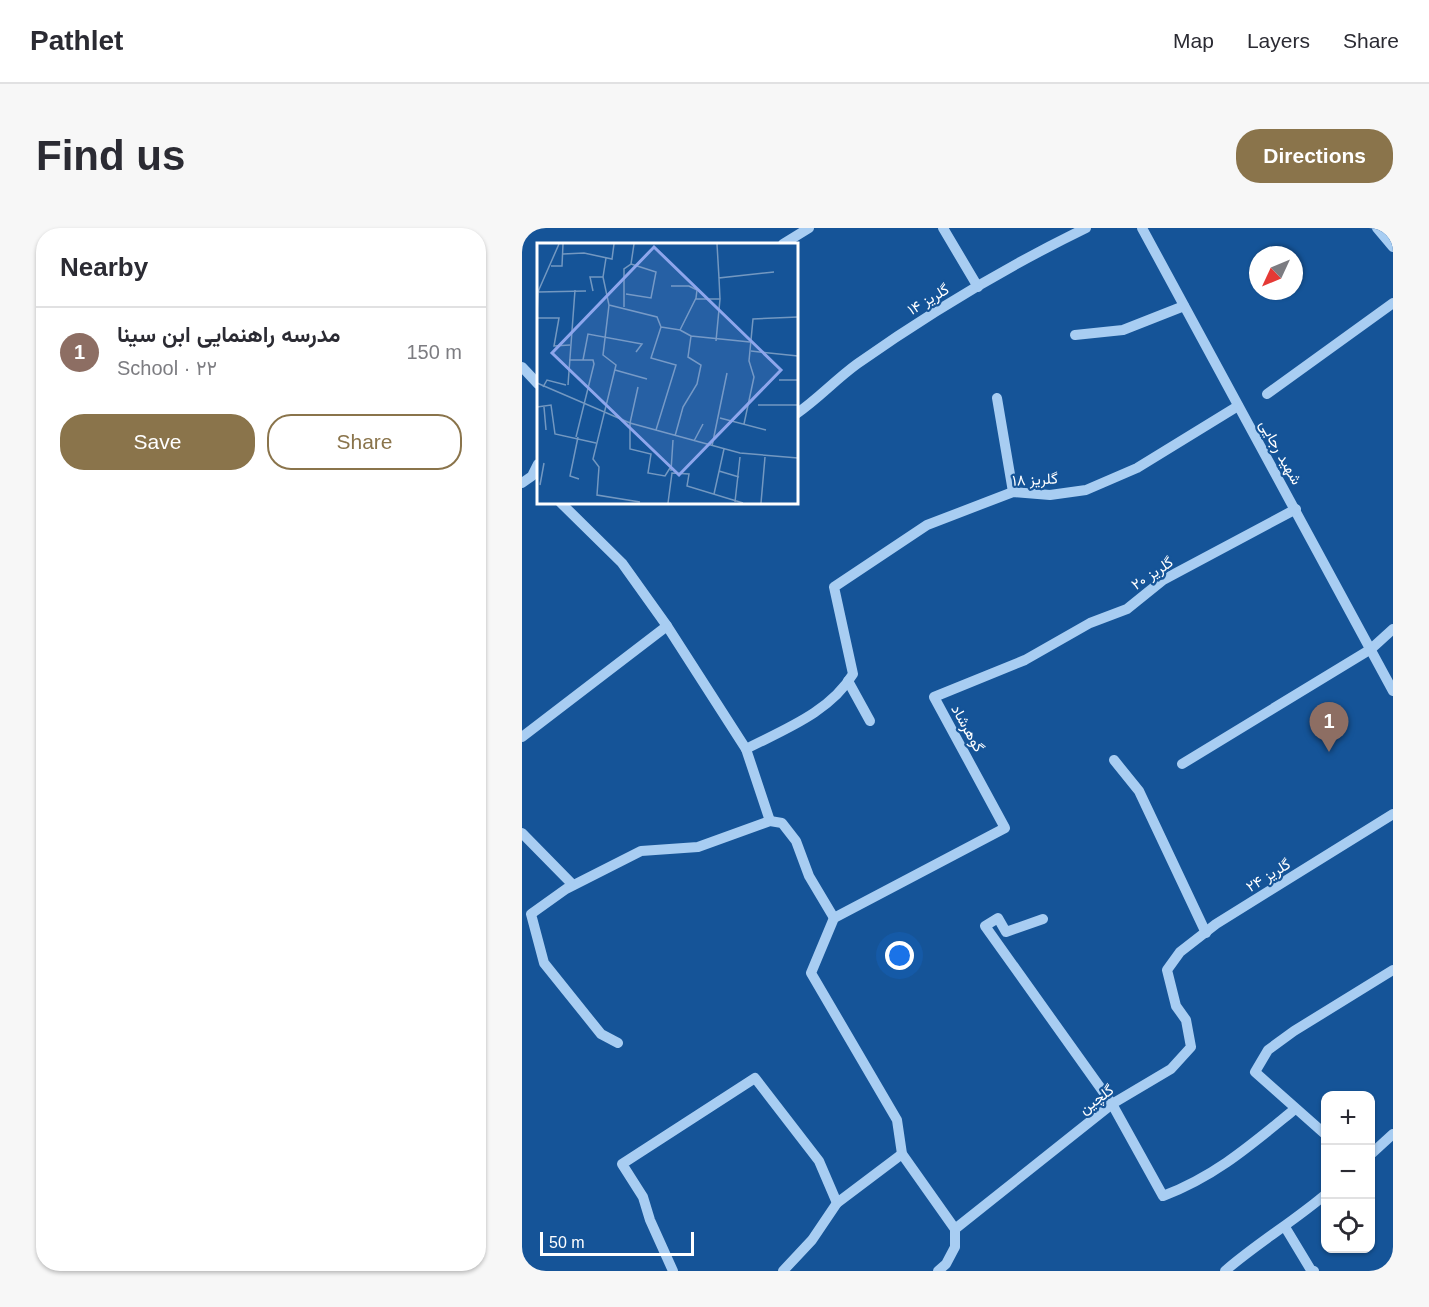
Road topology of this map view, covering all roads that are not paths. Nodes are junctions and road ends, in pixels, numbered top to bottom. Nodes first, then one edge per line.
1 (809, 228) edge
2 (943, 228) edge
3 (1086, 228) edge
4 (1142, 228) edge
5 (1377, 228) edge
6 (785, 243) edge
7 (1393, 247) edge
8 (978, 287) junction
9 (1393, 303) edge
10 (1184, 306) junction
11 (1075, 335) dead end
12 (522, 367) edge
13 (537, 383) edge
14 (1267, 394) dead end
15 (997, 398) dead end
16 (1238, 406) junction
17 (798, 413) edge
18 (535, 479) edge
19 (522, 483) edge
20 (1014, 492) junction
21 (562, 504) edge
22 (1296, 509) junction
23 (667, 626) junction
24 (1393, 629) edge
25 (1371, 649) junction
26 (1025, 660) joint
27 (848, 681) junction
28 (1393, 691) edge
29 (870, 721) dead end
30 (522, 737) edge
31 (746, 749) junction
32 (1114, 760) dead end
33 (1182, 764) dead end
34 (1393, 814) edge
35 (770, 820) junction
36 (522, 833) edge
37 (573, 885) junction
38 (834, 918) junction
39 (1043, 920) dead end
40 (1206, 933) junction
41 (1167, 970) joint
42 (1393, 970) edge
43 (618, 1044) dead end
44 (1112, 1104) junction
45 (1295, 1109) junction
46 (1321, 1131) edge
47 (1393, 1134) edge
48 (1375, 1151) edge
49 (902, 1154) junction
50 (1321, 1198) edge
51 (837, 1203) junction
52 (1286, 1227) junction
53 (956, 1229) junction
54 (673, 1271) edge
55 (783, 1271) edge
56 (938, 1271) edge
57 (1225, 1271) edge
58 (1314, 1271) edge

1 - 6 street
2 - 8 street
3 - 8 street, گلریز ۱۴
4 - 10 street, شهید رجایی
5 - 7 street
8 - 17 street, گلریز ۱۴
9 - 14 street
10 - 11 street
10 - 16 street, شهید رجایی
12 - 13 street
15 - 20 street
16 - 20 street, گلریز ۱۸
16 - 22 street, شهید رجایی
18 - 19 street
20 - 27 street, گلریز ۱۸
21 - 23 street
22 - 25 street, شهید رجایی
22 - 26 street, گلریز ۲۰
23 - 30 street
23 - 31 street
24 - 25 street
25 - 28 street, شهید رجایی
25 - 33 street
26 - 38 street, گوهرشاد
27 - 29 street
27 - 31 street
31 - 35 street
32 - 40 street
34 - 40 street, گلریز ۲۴
35 - 37 street
35 - 38 street
36 - 37 street
37 - 43 street
38 - 49 street
39 - 44 street
40 - 41 street, گلریز ۲۴
41 - 44 street, گلچین
42 - 45 street
44 - 45 street
44 - 53 street, گلچین
45 - 46 street
47 - 48 street
49 - 51 street
49 - 53 street
50 - 52 street
51 - 54 street
51 - 55 street
52 - 57 street
52 - 58 street
53 - 56 street

